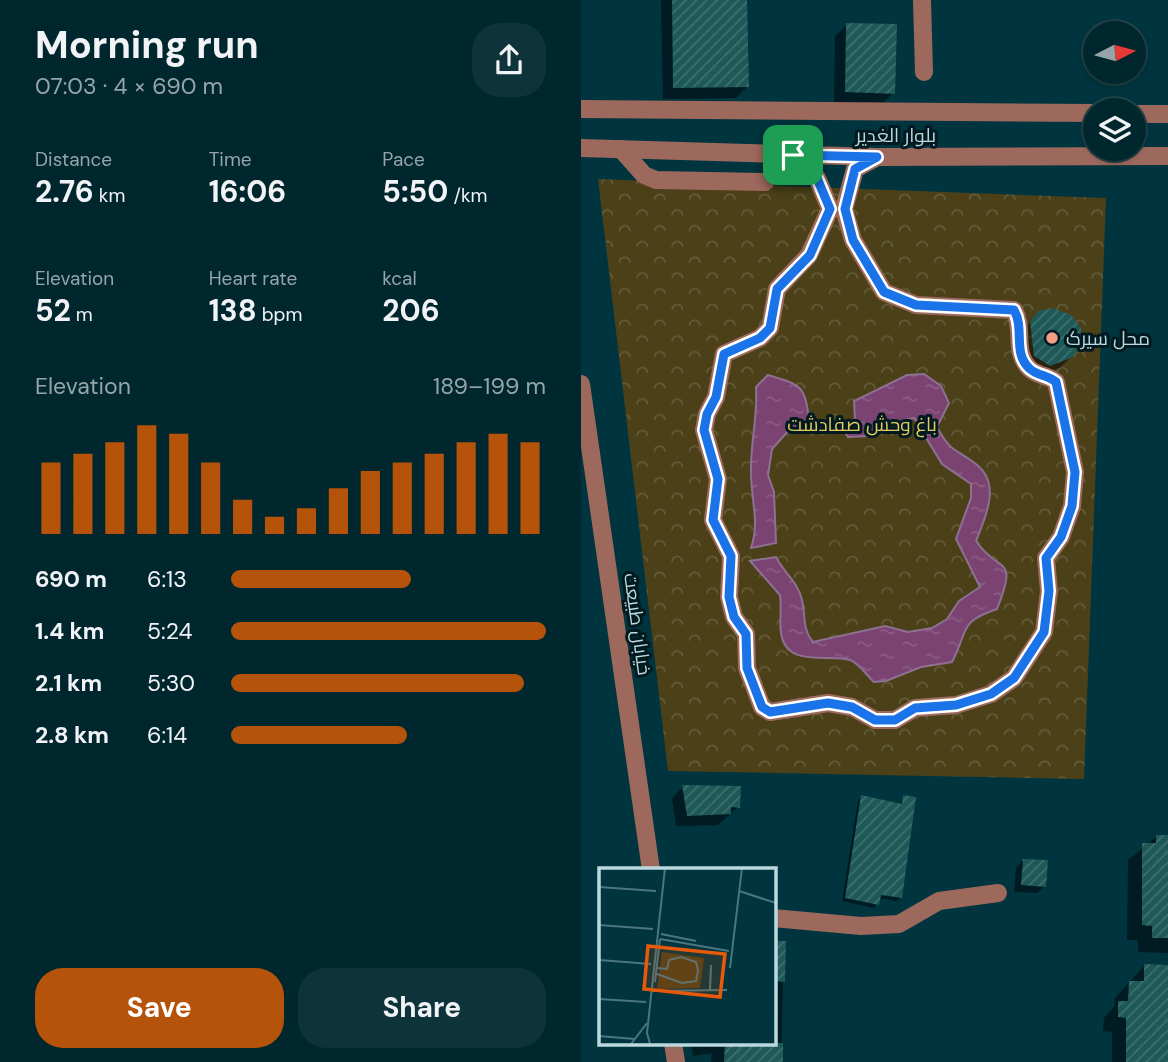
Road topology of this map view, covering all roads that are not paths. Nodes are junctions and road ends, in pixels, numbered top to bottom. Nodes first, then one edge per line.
1 (922, 0) edge
2 (924, 72) dead end
3 (581, 108) edge
4 (1083, 113) edge
5 (1146, 114) edge
6 (1168, 114) edge
7 (581, 148) edge
8 (621, 149) junction
9 (793, 155) junction
10 (1168, 156) edge
11 (877, 157) junction
12 (765, 182) dead end
13 (581, 384) edge
14 (651, 868) edge
15 (998, 893) dead end
16 (775, 918) edge
17 (673, 1044) edge
18 (676, 1062) edge

1 - 2 street
3 - 4 street, بلوار الغدیر
5 - 6 street
7 - 8 street, بلوار الغدیر
8 - 9 street, بلوار الغدیر
8 - 12 street
9 - 11 street, بلوار الغدیر
9 - 11 street
10 - 11 street, بلوار الغدیر
13 - 14 street, خیابان طبیعت
15 - 16 street
17 - 18 street

